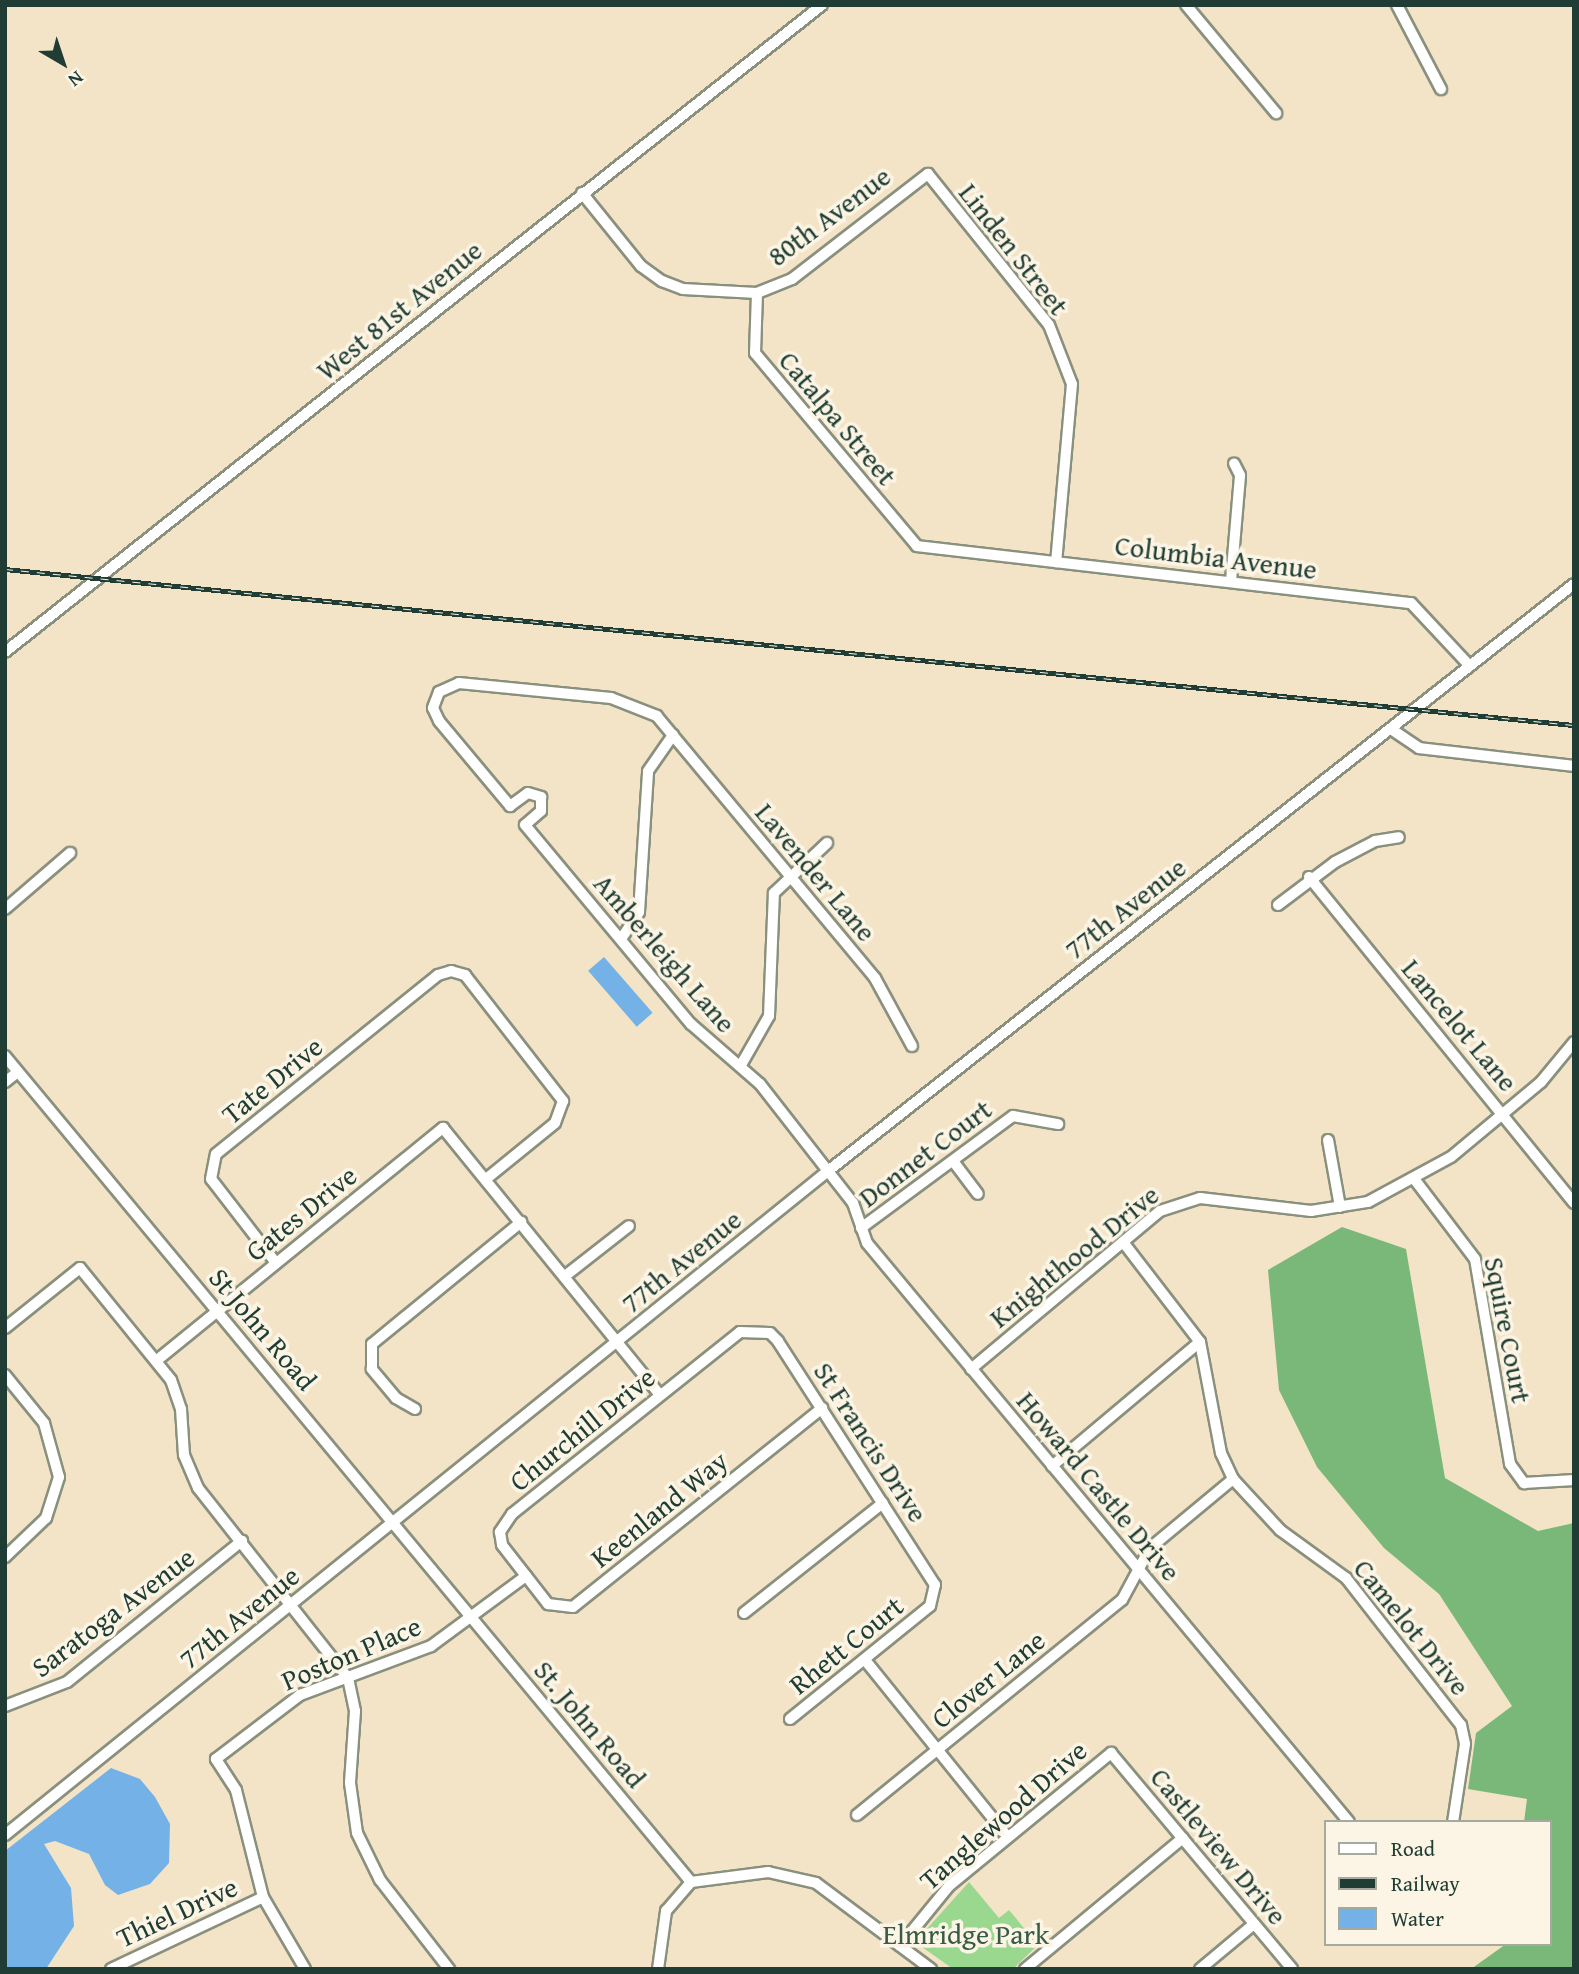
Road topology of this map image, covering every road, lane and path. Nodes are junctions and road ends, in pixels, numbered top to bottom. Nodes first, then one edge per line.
1 (822, 5) edge
2 (1186, 5) edge
3 (1397, 5) edge
4 (1441, 89) dead end
5 (1276, 113) dead end
6 (928, 173) joint
7 (582, 193) junction
8 (757, 293) junction
9 (1234, 463) dead end
10 (931, 550) joint
11 (1056, 562) junction
12 (1231, 581) junction
13 (1574, 584) edge
14 (5, 652) edge
15 (1470, 666) junction
16 (439, 721) joint
17 (1391, 729) junction
18 (673, 735) junction
19 (1574, 766) edge
20 (510, 806) junction
21 (525, 825) junction
22 (1399, 837) dead end
23 (827, 843) dead end
24 (70, 853) dead end
25 (789, 875) junction
26 (1309, 877) junction
27 (1278, 905) dead end
28 (5, 909) edge
29 (621, 939) junction
30 (1574, 1042) edge
31 (912, 1046) dead end
32 (5, 1056) edge
33 (741, 1065) junction
34 (18, 1072) junction
35 (5, 1082) edge
36 (1503, 1112) junction
37 (1058, 1124) dead end
38 (1328, 1140) dead end
39 (953, 1161) junction
40 (828, 1171) junction
41 (486, 1179) junction
42 (1415, 1180) junction
43 (978, 1194) dead end
44 (1574, 1203) edge
45 (1340, 1208) junction
46 (521, 1222) junction
47 (629, 1226) dead end
48 (861, 1228) junction
49 (1123, 1242) junction
50 (276, 1263) junction
51 (565, 1276) junction
52 (218, 1310) junction
53 (5, 1328) edge
54 (740, 1332) joint
55 (617, 1341) junction
56 (1200, 1342) junction
57 (156, 1361) junction
58 (971, 1369) junction
59 (5, 1376) edge
60 (660, 1395) junction
61 (822, 1408) junction
62 (415, 1409) dead end
63 (1052, 1466) junction
64 (1233, 1479) junction
65 (1574, 1480) edge
66 (883, 1503) junction
67 (392, 1522) junction
68 (242, 1541) junction
69 (5, 1557) edge
70 (1140, 1571) junction
71 (526, 1576) junction
72 (293, 1602) junction
73 (930, 1606) joint
74 (744, 1613) dead end
75 (473, 1619) junction
76 (865, 1660) junction
77 (348, 1678) junction
78 (5, 1706) edge
79 (790, 1718) dead end
80 (937, 1749) junction
81 (1111, 1752) joint
82 (857, 1815) dead end
83 (1347, 1820) edge
84 (1453, 1820) edge
85 (5, 1835) edge
86 (1007, 1836) junction
87 (1183, 1838) junction
88 (691, 1882) junction
89 (263, 1897) junction
90 (1254, 1924) junction
91 (900, 1946) junction
92 (111, 1969) edge
93 (305, 1969) edge
94 (449, 1969) edge
95 (658, 1969) edge
96 (931, 1969) edge
97 (1025, 1969) edge
98 (1200, 1969) edge
99 (1292, 1969) edge

1 - 7 street, West 81st Avenue
2 - 5 street
3 - 4 street
6 - 8 street, 80th Avenue
6 - 11 street, Linden Street
7 - 8 street
7 - 14 street, West 81st Avenue
8 - 10 street, Catalpa Street
9 - 12 street
10 - 11 street, Columbia Avenue
11 - 12 street, Columbia Avenue
12 - 15 street, Columbia Avenue
13 - 15 street, 77th Avenue
15 - 17 street, 77th Avenue
16 - 18 street, Lavender Lane
16 - 20 street, Amberleigh Lane
17 - 19 street
17 - 40 street, 77th Avenue
18 - 25 street, Lavender Lane
18 - 29 street
20 - 21 street, Amberleigh Lane
20 - 21 street
21 - 29 street, Amberleigh Lane
22 - 26 street
23 - 25 street
24 - 28 street
25 - 31 street, Lavender Lane
25 - 33 street
26 - 27 street
26 - 36 street, Lancelot Lane
29 - 33 street, Amberleigh Lane
30 - 36 street, Knighthood Drive
32 - 34 street, St John Road
33 - 40 street, Amberleigh Lane
34 - 35 street
34 - 52 street, St John Road
36 - 42 street, Knighthood Drive
36 - 44 street, Lancelot Lane
37 - 39 street, Donnet Court
38 - 45 street
39 - 43 street
39 - 48 street, Donnet Court
40 - 48 street, Howard Castle Drive
40 - 55 street, 77th Avenue
41 - 46 street
41 - 50 street, Gates Drive
41 - 50 street, Tate Drive
42 - 45 street, Knighthood Drive
42 - 65 street, Squire Court
45 - 49 street, Knighthood Drive
46 - 51 street
46 - 62 street
47 - 51 street
48 - 58 street, Howard Castle Drive
49 - 56 street, Camelot Drive
49 - 58 street, Knighthood Drive
50 - 52 street, Gates Drive
51 - 55 street
52 - 57 street, Gates Drive
52 - 67 street, St John Road
53 - 57 street
54 - 60 street, Churchill Drive
54 - 61 street, St Francis Drive
55 - 60 street
55 - 67 street, 77th Avenue
56 - 63 street
56 - 64 street, Camelot Drive
57 - 68 street
58 - 63 street, Howard Castle Drive
59 - 69 street
60 - 71 street, Churchill Drive
61 - 66 street, St Francis Drive
61 - 71 street, Keenland Way
63 - 70 street, Howard Castle Drive
64 - 70 street, Clover Lane
64 - 84 street, Camelot Drive
66 - 73 street, St Francis Drive
66 - 74 street
67 - 72 street, 77th Avenue
67 - 75 street, St John Road
68 - 72 street
68 - 78 street, Saratoga Avenue
70 - 80 street, Clover Lane
70 - 83 street, Howard Castle Drive
71 - 75 street, Poston Place
72 - 77 street
72 - 85 street, 77th Avenue
73 - 76 street, Rhett Court
75 - 77 street, Poston Place
75 - 88 street, St. John Road
76 - 79 street, Rhett Court
76 - 80 street
77 - 89 street, Poston Place
77 - 94 street
80 - 82 street, Clover Lane
80 - 86 street
81 - 86 street, Tanglewood Drive
81 - 87 street, Castleview Drive
86 - 91 street, Tanglewood Drive
87 - 90 street, Castleview Drive
87 - 97 street
88 - 91 street
88 - 95 street
89 - 92 street, Thiel Drive
89 - 93 street
90 - 98 street
90 - 99 street, Castleview Drive
91 - 96 street

